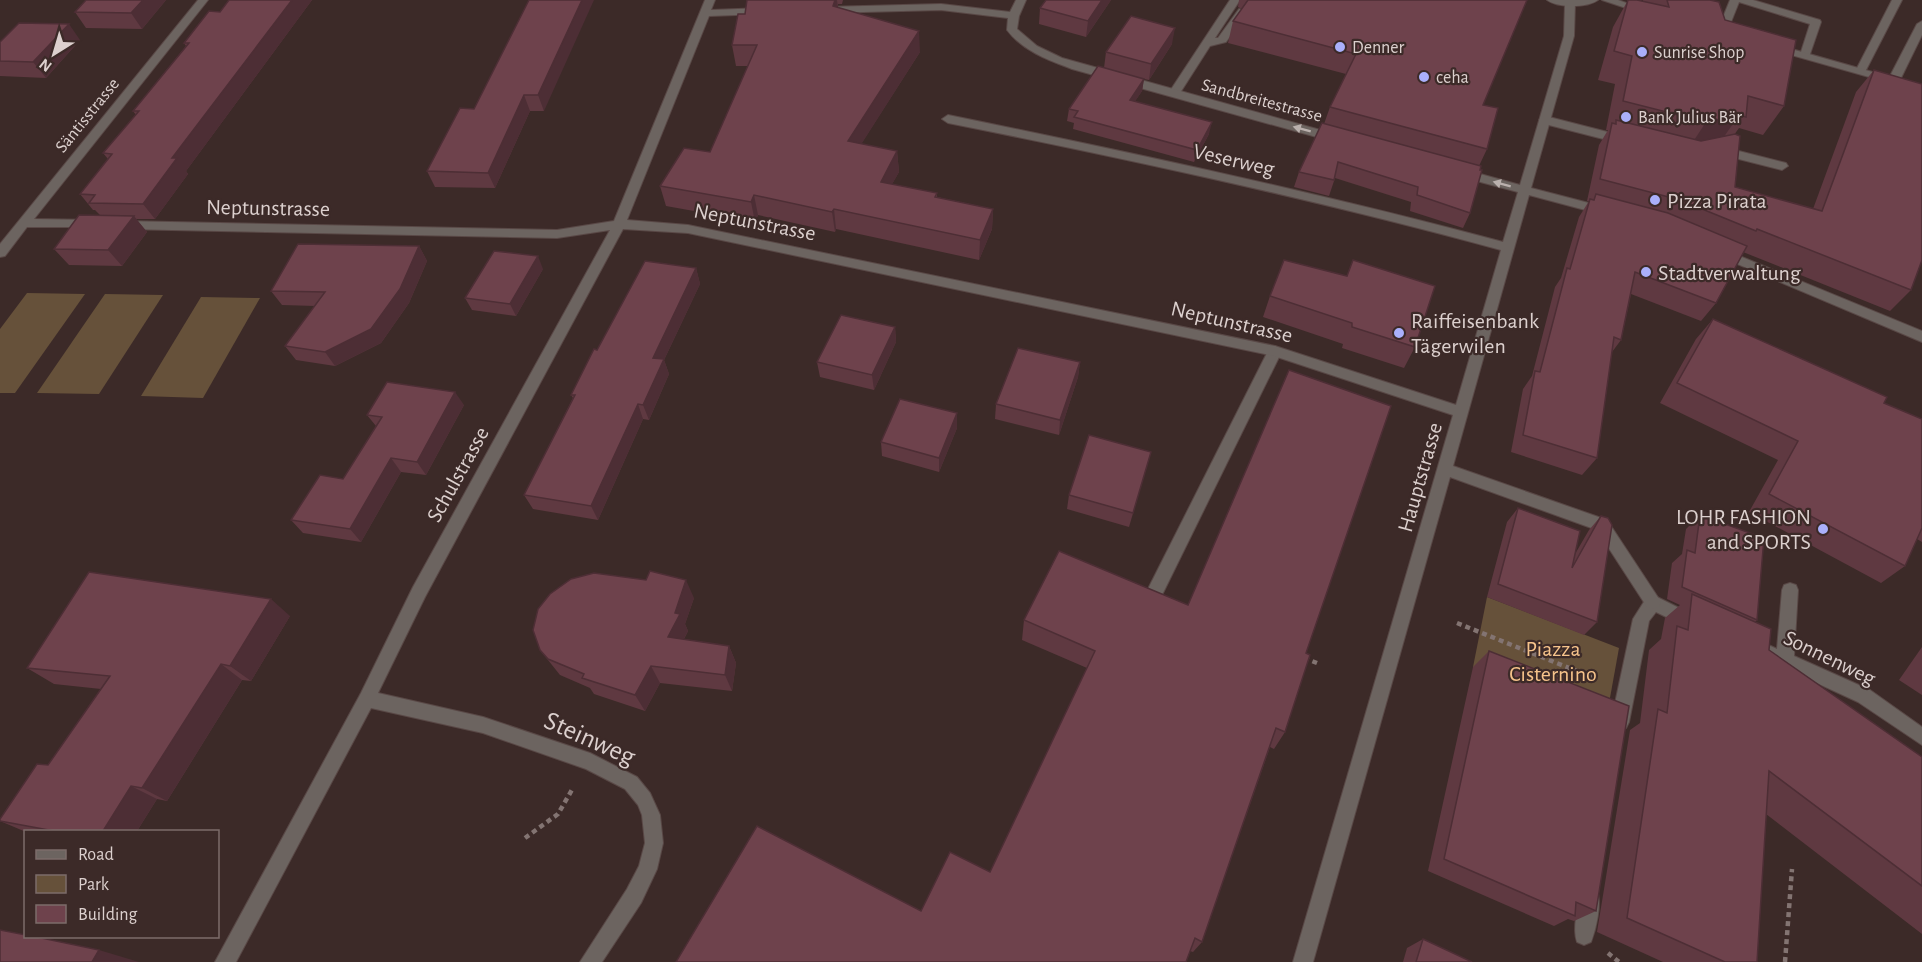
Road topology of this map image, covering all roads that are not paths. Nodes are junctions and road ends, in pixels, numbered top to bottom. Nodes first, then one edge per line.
1 (203, 0) edge
2 (1021, 0) edge
3 (1235, 0) edge
4 (1552, 0) edge
5 (1593, 0) edge
6 (1606, 0) edge
7 (1735, 0) edge
8 (1742, 0) edge
9 (1883, 0) edge
10 (1896, 2) edge
11 (1570, 3) junction
12 (708, 6) edge
13 (812, 10) edge
14 (776, 11) edge
15 (1243, 11) edge
16 (1660, 15) edge
17 (1014, 16) junction
18 (1922, 24) edge
19 (1722, 32) edge
20 (1764, 44) edge
21 (1206, 45) junction
22 (1805, 55) junction
23 (1861, 70) junction
24 (1894, 80) junction
25 (1922, 89) edge
26 (1174, 94) junction
27 (948, 119) dead end
28 (1545, 120) junction
29 (1634, 143) edge
30 (1355, 144) edge
31 (1708, 152) edge
32 (1782, 166) dead end
33 (1446, 168) edge
34 (1525, 190) junction
35 (1617, 215) edge
36 (24, 223) junction
37 (619, 224) junction
38 (1703, 246) edge
39 (1509, 248) junction
40 (0, 253) edge
41 (1922, 337) edge
42 (1275, 351) junction
43 (1461, 412) junction
44 (1445, 469) junction
45 (1790, 590) dead end
46 (1154, 594) edge
47 (1653, 602) junction
48 (1702, 626) edge
49 (1744, 643) edge
50 (1785, 659) junction
51 (367, 699) junction
52 (1617, 737) edge
53 (1922, 737) edge
54 (1594, 877) edge
55 (1584, 935) edge
56 (225, 962) edge
57 (590, 962) edge
58 (1303, 962) edge

1 - 36 street, Säntisstrasse
2 - 17 street
3 - 21 street
4 - 11 street
5 - 11 street
6 - 16 street
7 - 19 street
8 - 22 street
9 - 10 street
10 - 23 street
11 - 28 street, Hauptstrasse
12 - 14 street
12 - 37 street, Schulstrasse
13 - 17 street
15 - 21 street
17 - 26 street, Sandbreitestrasse
18 - 24 street
20 - 22 street
21 - 26 street
22 - 23 street
23 - 24 street
24 - 25 street
30 -> 26 street, Sandbreitestrasse
27 - 39 street, Veserweg
28 - 29 street
28 - 34 street, Hauptstrasse
31 - 32 street
34 -> 33 street
34 - 35 street
34 - 39 street, Hauptstrasse
36 - 37 street, Neptunstrasse
36 - 40 street, Säntisstrasse
37 - 42 street, Neptunstrasse
37 - 51 street, Schulstrasse
38 - 41 street
39 - 43 street, Hauptstrasse
42 - 43 street, Neptunstrasse
42 - 46 street
43 - 44 street, Hauptstrasse
44 - 47 street
44 - 58 street, Hauptstrasse
45 - 50 street
47 - 48 street
47 - 52 street
49 - 50 street, Sonnenweg
50 - 53 street, Sonnenweg
51 - 56 street, Schulstrasse
51 - 57 street, Steinweg
54 - 55 street

